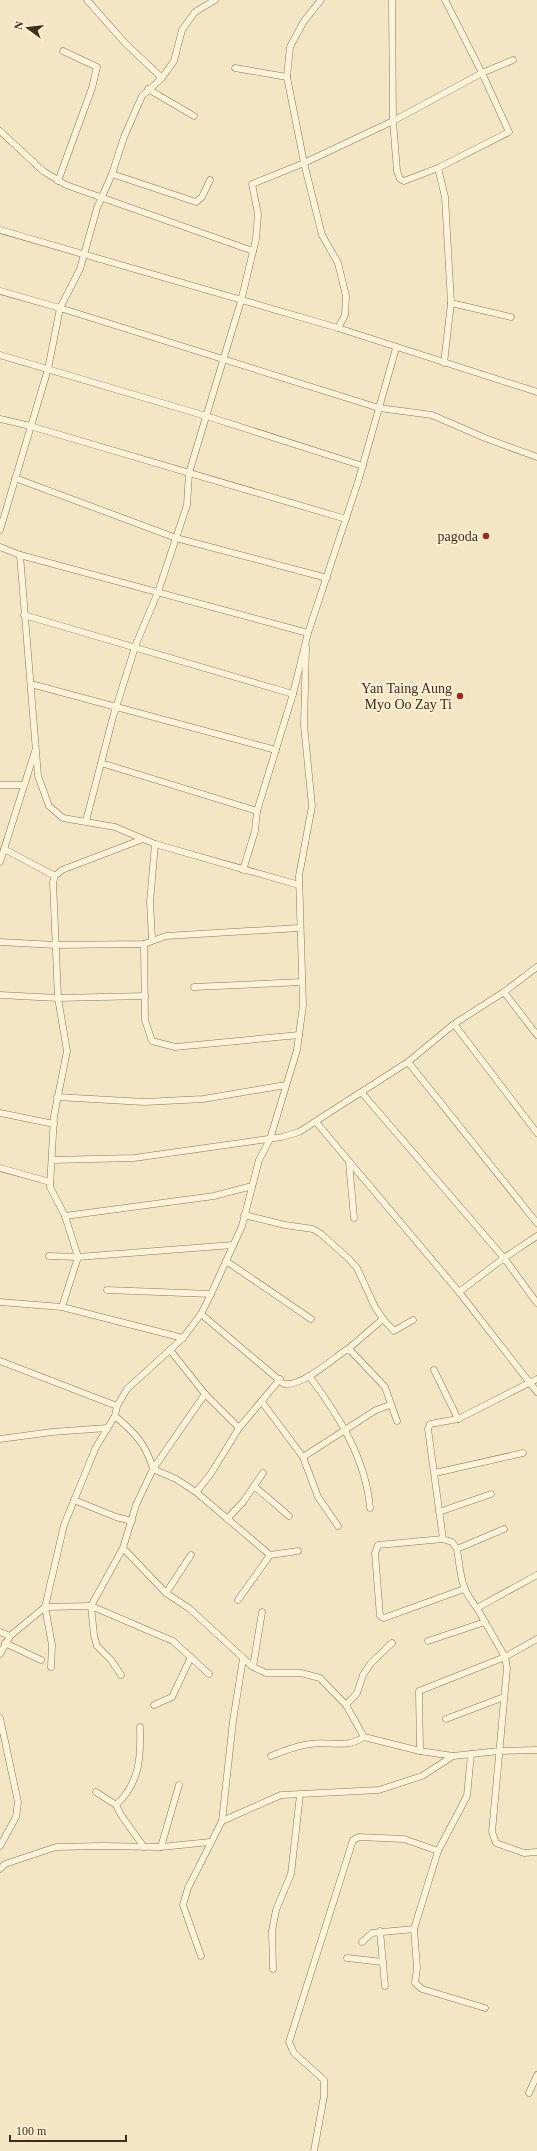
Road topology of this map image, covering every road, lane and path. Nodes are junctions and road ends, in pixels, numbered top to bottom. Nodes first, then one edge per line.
1 (86, 0) edge
2 (215, 0) edge
3 (321, 0) edge
4 (392, 0) edge
5 (445, 0) edge
6 (63, 51) dead end
7 (513, 60) dead end
8 (235, 68) dead end
9 (482, 73) junction
10 (286, 77) junction
11 (162, 78) junction
12 (148, 89) junction
13 (194, 116) dead end
14 (393, 121) junction
15 (0, 131) edge
16 (304, 163) junction
17 (438, 168) junction
18 (112, 174) junction
19 (210, 180) dead end
20 (58, 181) junction
21 (102, 198) junction
22 (0, 230) edge
23 (253, 251) junction
24 (84, 255) junction
25 (0, 291) edge
26 (241, 301) junction
27 (451, 303) junction
28 (60, 308) junction
29 (511, 317) dead end
30 (338, 328) junction
31 (396, 348) junction
32 (0, 355) edge
33 (223, 358) junction
34 (444, 363) junction
35 (48, 369) junction
36 (537, 392) edge
37 (379, 408) junction
38 (206, 416) junction
39 (0, 419) edge
40 (30, 426) junction
41 (537, 457) edge
42 (363, 466) junction
43 (189, 473) junction
44 (15, 478) junction
45 (346, 519) junction
46 (0, 530) edge
47 (176, 538) junction
48 (0, 547) edge
49 (20, 555) junction
50 (326, 578) junction
51 (158, 592) junction
52 (24, 615) junction
53 (308, 633) junction
54 (306, 647) junction
55 (135, 648) junction
56 (31, 684) junction
57 (293, 694) junction
58 (116, 707) junction
59 (36, 749) junction
60 (276, 750) junction
61 (101, 762) junction
62 (23, 785) junction
63 (0, 786) edge
64 (257, 811) junction
65 (86, 821) junction
66 (143, 839) junction
67 (155, 844) junction
68 (4, 849) junction
69 (0, 862) edge
70 (243, 870) junction
71 (55, 876) junction
72 (299, 885) junction
73 (299, 928) junction
74 (152, 939) junction
75 (0, 942) edge
76 (144, 944) junction
77 (56, 945) junction
78 (537, 967) edge
79 (302, 982) junction
80 (194, 987) dead end
81 (504, 992) junction
82 (0, 995) edge
83 (145, 996) junction
84 (58, 998) junction
85 (454, 1024) junction
86 (299, 1035) junction
87 (537, 1035) edge
88 (408, 1062) junction
89 (286, 1085) junction
90 (362, 1093) junction
91 (57, 1097) junction
92 (0, 1113) edge
93 (316, 1122) junction
94 (54, 1124) junction
95 (537, 1133) edge
96 (270, 1139) junction
97 (52, 1160) junction
98 (349, 1162) junction
99 (0, 1168) edge
100 (50, 1182) junction
101 (252, 1186) junction
102 (244, 1215) junction
103 (65, 1216) junction
104 (354, 1218) dead end
105 (537, 1223) edge
106 (537, 1236) edge
107 (234, 1245) junction
108 (49, 1256) dead end
109 (78, 1257) junction
110 (504, 1258) junction
111 (226, 1261) junction
112 (107, 1290) dead end
113 (459, 1292) junction
114 (211, 1294) junction
115 (0, 1302) edge
116 (537, 1304) edge
117 (62, 1307) junction
118 (201, 1314) junction
119 (383, 1318) junction
120 (311, 1319) dead end
121 (412, 1320) dead end
122 (183, 1338) junction
123 (348, 1349) junction
124 (170, 1350) junction
125 (0, 1361) edge
126 (434, 1370) dead end
127 (310, 1376) junction
128 (280, 1380) junction
129 (534, 1381) edge
130 (537, 1392) edge
131 (205, 1394) junction
132 (262, 1402) junction
133 (390, 1405) junction
134 (117, 1406) junction
135 (115, 1416) junction
136 (458, 1419) junction
137 (397, 1421) dead end
138 (107, 1428) junction
139 (239, 1428) junction
140 (345, 1430) junction
141 (0, 1439) edge
142 (523, 1453) dead end
143 (303, 1456) junction
144 (154, 1469) junction
145 (263, 1473) dead end
146 (436, 1474) junction
147 (254, 1486) junction
148 (196, 1492) junction
149 (491, 1494) dead end
150 (74, 1500) junction
151 (370, 1508) dead end
152 (439, 1512) junction
153 (289, 1516) dead end
154 (227, 1519) junction
155 (132, 1521) junction
156 (338, 1526) dead end
157 (504, 1529) dead end
158 (443, 1539) junction
159 (123, 1548) junction
160 (457, 1549) junction
161 (298, 1550) dead end
162 (191, 1555) dead end
163 (270, 1555) junction
164 (537, 1575) edge
165 (464, 1589) junction
166 (166, 1593) junction
167 (238, 1600) dead end
168 (91, 1606) junction
169 (45, 1607) junction
170 (477, 1608) junction
171 (262, 1612) dead end
172 (486, 1622) junction
173 (0, 1632) edge
174 (10, 1636) junction
175 (537, 1639) edge
176 (428, 1641) dead end
177 (5, 1643) junction
178 (392, 1643) dead end
179 (0, 1654) edge
180 (191, 1657) junction
181 (505, 1657) junction
182 (243, 1659) junction
183 (40, 1660) dead end
184 (51, 1667) dead end
185 (253, 1667) junction
186 (209, 1674) dead end
187 (120, 1675) dead end
188 (504, 1697) junction
189 (346, 1705) junction
190 (154, 1706) dead end
191 (0, 1718) edge
192 (446, 1719) dead end
193 (140, 1727) dead end
194 (364, 1737) junction
195 (537, 1750) edge
196 (420, 1751) junction
197 (499, 1751) junction
198 (471, 1754) junction
199 (271, 1756) dead end
200 (452, 1756) junction
201 (179, 1785) dead end
202 (96, 1792) dead end
203 (300, 1795) junction
204 (116, 1805) junction
205 (222, 1821) junction
206 (210, 1842) junction
207 (0, 1846) edge
208 (144, 1847) junction
209 (161, 1847) junction
210 (438, 1851) junction
211 (537, 1852) edge
212 (0, 1869) edge
213 (414, 1929) junction
214 (380, 1931) junction
215 (362, 1942) dead end
216 (201, 1956) dead end
217 (347, 1958) dead end
218 (383, 1962) junction
219 (273, 1969) dead end
220 (385, 1986) dead end
221 (485, 2008) dead end
222 (537, 2075) edge
223 (529, 2092) dead end
224 (314, 2151) edge

1 - 11 street
2 - 11 street
3 - 10 street
4 - 14 street
5 - 9 street
6 - 20 street
7 - 9 street
8 - 10 street
9 - 14 street
9 - 17 street
10 - 16 street
11 - 12 street
12 - 13 street
12 - 18 street
14 - 16 street
14 - 17 street
15 - 20 street
16 - 23 street
16 - 30 street
17 - 27 street
18 - 19 street
18 - 21 street
20 - 21 street
21 - 23 street
21 - 24 street
22 - 24 street
23 - 26 street
24 - 26 street
24 - 28 street
25 - 28 street
26 - 30 street
26 - 33 street
27 - 29 street
27 - 34 street
28 - 33 street
28 - 35 street
30 - 31 street
31 - 34 street
31 - 37 street
32 - 35 street
33 - 37 street
33 - 38 street
34 - 36 street
35 - 38 street
35 - 40 street
37 - 41 street
37 - 42 street
38 - 42 street
38 - 43 street
39 - 40 street
40 - 43 street
40 - 44 street
42 - 45 street
43 - 45 street
43 - 47 street
44 - 46 street
44 - 47 street
45 - 50 street
47 - 50 street
47 - 51 street
48 - 49 street
49 - 51 street
49 - 52 street
50 - 53 street
51 - 53 street
51 - 55 street
52 - 55 street
52 - 56 street
53 - 54 street
54 - 57 street
54 - 72 street
55 - 57 street
55 - 58 street
56 - 58 street
56 - 59 street
57 - 60 street
58 - 60 street
58 - 61 street
59 - 62 street
59 - 65 street
60 - 64 street
61 - 64 street
61 - 65 street
62 - 63 street
62 - 68 street
64 - 70 street
65 - 66 street
66 - 67 street
66 - 71 street
67 - 70 street
67 - 74 street
68 - 69 street
68 - 71 street
70 - 72 street
71 - 77 street
72 - 73 street
73 - 74 street
73 - 79 street
74 - 76 street
75 - 77 street
76 - 77 street
76 - 83 street
77 - 84 street
78 - 81 street
79 - 80 street
79 - 86 street
81 - 85 street
81 - 87 street
82 - 84 street
83 - 84 street
83 - 86 street
84 - 91 street
85 - 88 street
85 - 95 street
86 - 89 street
88 - 90 street
88 - 105 street
89 - 91 street
89 - 96 street
90 - 93 street
90 - 110 street
91 - 94 street
92 - 94 street
93 - 96 street
93 - 98 street
94 - 97 street
96 - 97 street
96 - 101 street
97 - 100 street
98 - 104 street
98 - 113 street
99 - 100 street
100 - 103 street
101 - 102 street
101 - 103 street
102 - 107 street
102 - 119 street
103 - 109 street
106 - 110 street
107 - 109 street
107 - 111 street
108 - 109 street
109 - 117 street
110 - 113 street
110 - 116 street
111 - 114 street
111 - 120 street
112 - 114 street
113 - 129 street
114 - 118 street
115 - 117 street
117 - 122 street
118 - 122 street
118 - 128 street
119 - 121 street
119 - 123 street
122 - 124 street
123 - 127 street
123 - 133 street
124 - 131 street
124 - 134 street
125 - 134 street
126 - 136 street
127 - 128 street
127 - 140 street
128 - 132 street
129 - 130 street
129 - 136 street
131 - 139 street
131 - 144 street
132 - 139 street
132 - 143 street
133 - 137 street
133 - 140 street
134 - 135 street
135 - 138 street
135 - 144 street
136 - 146 street
138 - 141 street
138 - 150 street
139 - 148 street
140 - 143 street
140 - 151 street
142 - 146 street
143 - 156 street
144 - 148 street
144 - 155 street
145 - 147 street
146 - 152 street
147 - 153 street
147 - 154 street
148 - 154 street
149 - 152 street
150 - 155 street
150 - 169 street
152 - 158 street
154 - 163 street
155 - 159 street
157 - 160 street
158 - 160 street
158 - 165 street
159 - 166 street
159 - 168 street
160 - 165 street
161 - 163 street
162 - 166 street
163 - 167 street
164 - 170 street
165 - 170 street
166 - 182 street
168 - 169 street
168 - 180 street
168 - 187 street
169 - 174 street
169 - 184 street
170 - 172 street
171 - 185 street
172 - 176 street
172 - 181 street
173 - 174 street
174 - 177 street
175 - 181 street
177 - 179 street
177 - 183 street
178 - 189 street
180 - 186 street
180 - 190 street
181 - 188 street
181 - 196 street
182 - 185 street
182 - 205 street
185 - 189 street
188 - 192 street
188 - 197 street
189 - 194 street
191 - 207 street
193 - 204 street
194 - 196 street
194 - 199 street
195 - 197 street
196 - 200 street
197 - 198 street
197 - 211 street
198 - 200 street
198 - 210 street
200 - 203 street
201 - 209 street
202 - 204 street
203 - 205 street
203 - 219 street
204 - 208 street
205 - 206 street
206 - 209 street
206 - 216 street
208 - 209 street
208 - 212 street
210 - 213 street
210 - 224 street
213 - 214 street
213 - 221 street
214 - 215 street
214 - 218 street
217 - 218 street
218 - 220 street
222 - 223 street

